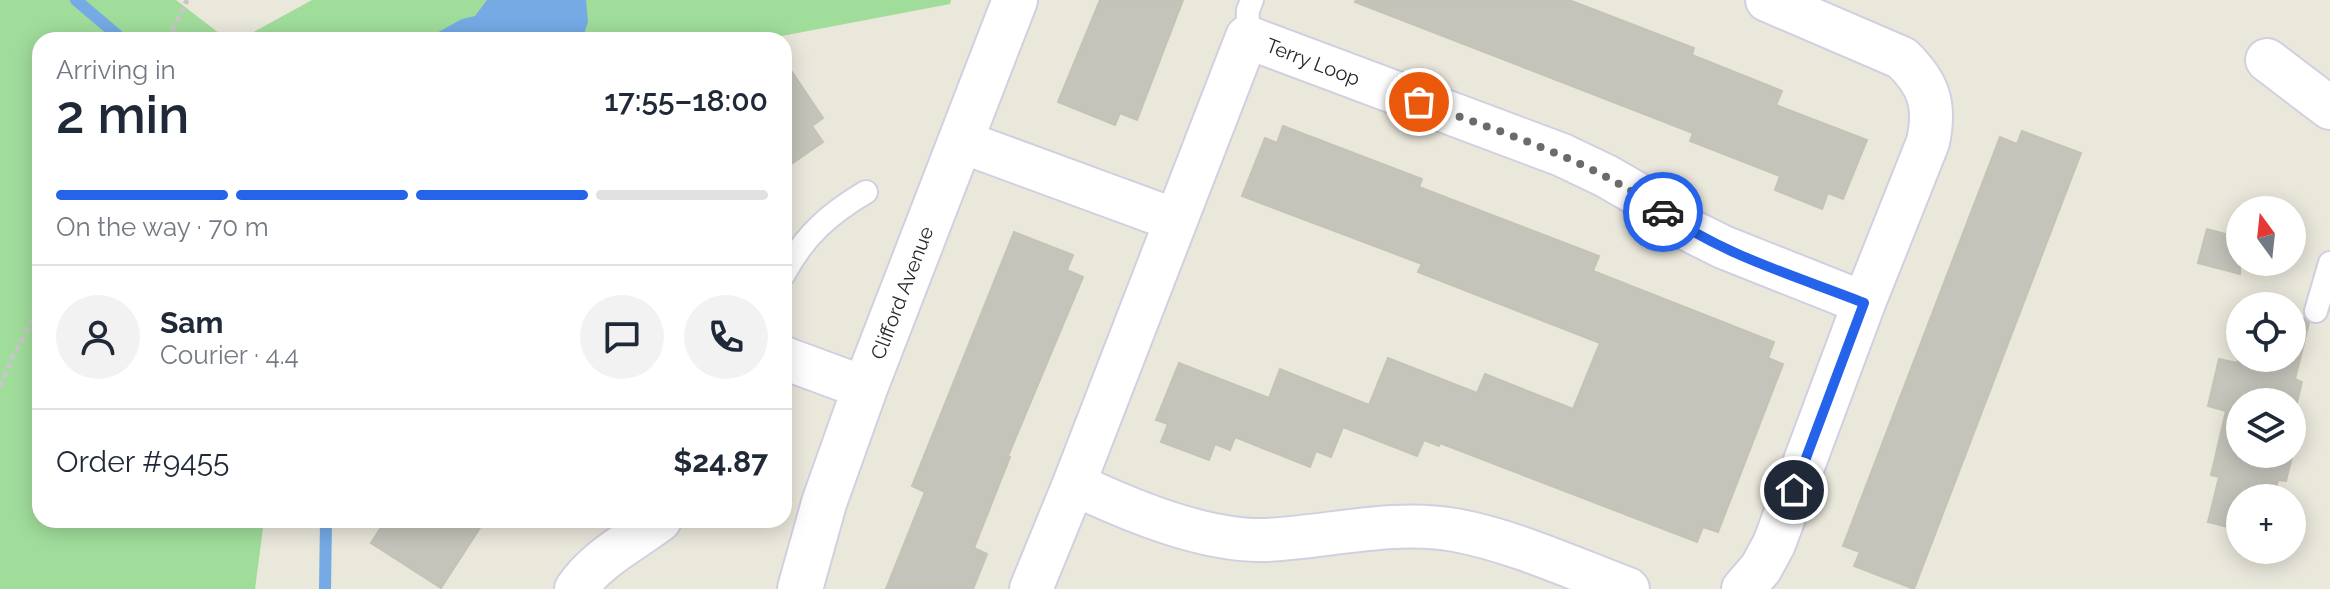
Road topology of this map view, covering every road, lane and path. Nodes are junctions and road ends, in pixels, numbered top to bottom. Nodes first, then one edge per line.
1 (187, 0) edge
2 (1015, 0) edge
3 (1778, 2) edge
4 (1249, 18) edge
5 (172, 32) edge
6 (2267, 60) dead end
7 (2330, 108) edge
8 (960, 141) junction
9 (866, 192) dead end
10 (1175, 220) junction
11 (792, 261) edge
12 (2330, 263) edge
13 (1864, 303) junction
14 (2316, 311) dead end
15 (32, 322) edge
16 (792, 361) edge
17 (0, 387) edge
18 (865, 388) junction
19 (1074, 484) junction
20 (649, 528) edge
21 (576, 589) edge
22 (800, 589) edge
23 (1031, 589) edge
24 (1628, 589) edge
25 (1743, 589) edge

1 - 5 path
2 - 8 street, Clifford Avenue
3 - 13 street
4 - 10 street, Terry Loop
4 - 13 street, Terry Loop
6 - 7 street
8 - 10 street
8 - 18 street, Clifford Avenue
9 - 11 lane
10 - 19 street, Terry Loop
12 - 14 lane
13 - 25 street
15 - 17 path
16 - 18 street
18 - 22 street, Clifford Avenue
19 - 23 street, Terry Loop
19 - 24 street
20 - 21 street

